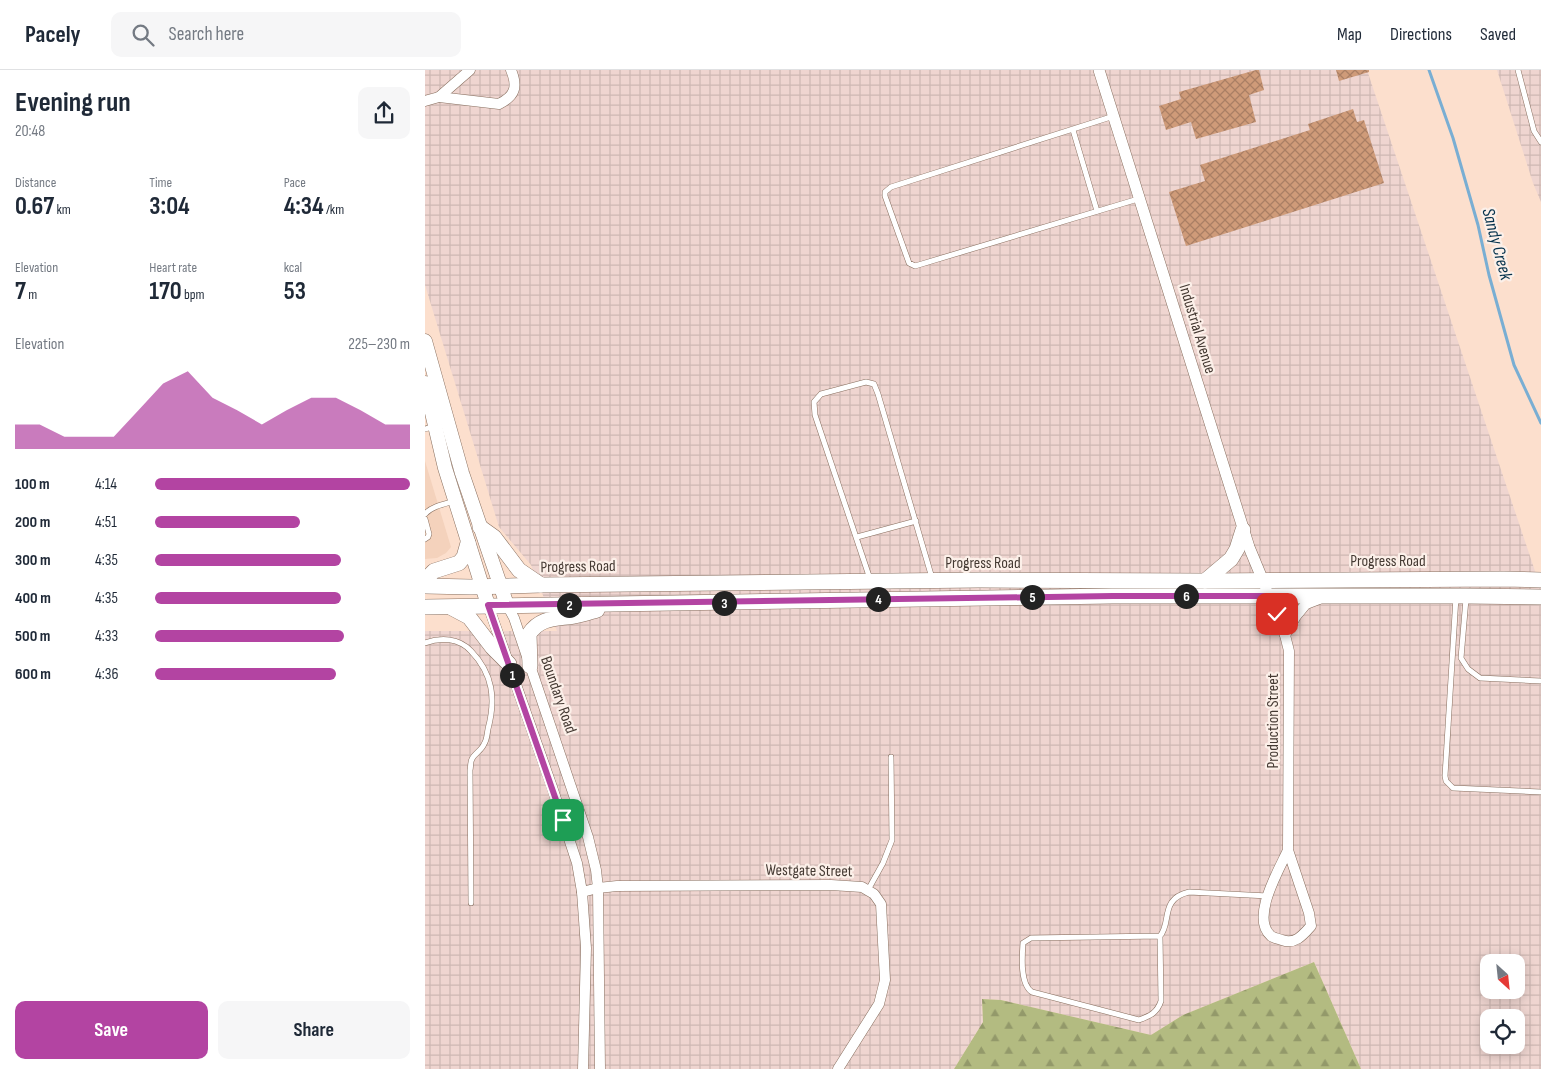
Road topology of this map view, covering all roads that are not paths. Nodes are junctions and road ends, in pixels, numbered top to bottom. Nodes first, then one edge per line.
1 (470, 70) edge
2 (511, 70) edge
3 (1099, 70) edge
4 (1518, 70) edge
5 (439, 96) junction
6 (425, 101) edge
7 (1114, 116) junction
8 (1073, 130) junction
9 (1541, 142) edge
10 (1140, 198) junction
11 (1097, 211) junction
12 (425, 342) edge
13 (425, 383) edge
14 (430, 428) edge
15 (455, 501) junction
16 (425, 514) edge
17 (425, 519) edge
18 (916, 521) junction
19 (480, 527) junction
20 (1243, 530) junction
21 (857, 537) junction
22 (425, 539) edge
23 (468, 543) junction
24 (425, 580) edge
25 (1263, 580) junction
26 (1541, 580) edge
27 (933, 581) junction
28 (1205, 581) junction
29 (871, 582) junction
30 (541, 585) junction
31 (425, 586) edge
32 (482, 586) junction
33 (500, 586) junction
34 (1269, 596) junction
35 (1326, 596) junction
36 (1461, 596) junction
37 (1541, 597) edge
38 (618, 604) junction
39 (488, 605) junction
40 (507, 605) junction
41 (425, 607) edge
42 (451, 607) junction
43 (1285, 635) junction
44 (425, 643) edge
45 (509, 664) junction
46 (530, 666) junction
47 (1541, 681) edge
48 (891, 757) dead end
49 (1541, 792) edge
50 (1288, 850) junction
51 (598, 888) junction
52 (868, 890) junction
53 (582, 892) junction
54 (1268, 896) junction
55 (471, 903) dead end
56 (1160, 936) junction
57 (583, 1069) edge
58 (600, 1069) edge
59 (838, 1069) edge

1 - 5 street
2 - 5 street
3 - 7 street, Industrial Avenue
4 - 9 lane
5 - 6 street
7 - 8 lane
7 - 10 street, Industrial Avenue
8 - 11 lane
8 - 11 lane
10 - 11 lane
10 - 20 street, Industrial Avenue
12 - 19 main road, Boundary Road
13 - 14 main road
14 - 15 main road
15 - 16 lane
15 - 23 main road
17 - 22 lane
18 - 21 lane
18 - 21 lane
18 - 27 lane
19 - 30 main road
19 - 33 main road, Boundary Road
20 - 25 street, Industrial Avenue
20 - 28 main road
21 - 29 lane
23 - 24 main road
23 - 32 main road
25 - 26 main road, Progress Road
25 - 28 main road, Progress Road
25 - 34 street, Industrial Avenue
27 - 28 main road, Progress Road
27 - 29 main road, Progress Road
29 - 30 main road, Progress Road
30 - 33 main road, Progress Road
31 - 32 main road, Progress Road
32 - 33 main road, Progress Road
32 - 39 main road
33 - 40 main road, Boundary Road
34 - 35 main road
34 - 38 main road
34 - 43 street, Production Street
35 - 36 main road
35 - 43 street
36 - 37 main road
36 - 47 lane
36 - 49 lane
38 - 40 main road
38 - 46 main road
39 - 40 main road
39 - 42 main road
39 - 45 street
40 - 46 street, Boundary Road
41 - 42 main road
42 - 45 main road
43 - 50 street, Production Street
44 - 55 lane
45 - 53 street
46 - 51 street, Boundary Road
48 - 52 lane
50 - 54 street, Production Street
50 - 54 street, Production Street
51 - 52 street, Westgate Street
51 - 53 street, Westgate Street
51 - 58 street, Boundary Road
52 - 59 street, Westgate Street
53 - 57 street
54 - 56 lane
56 - 56 lane

